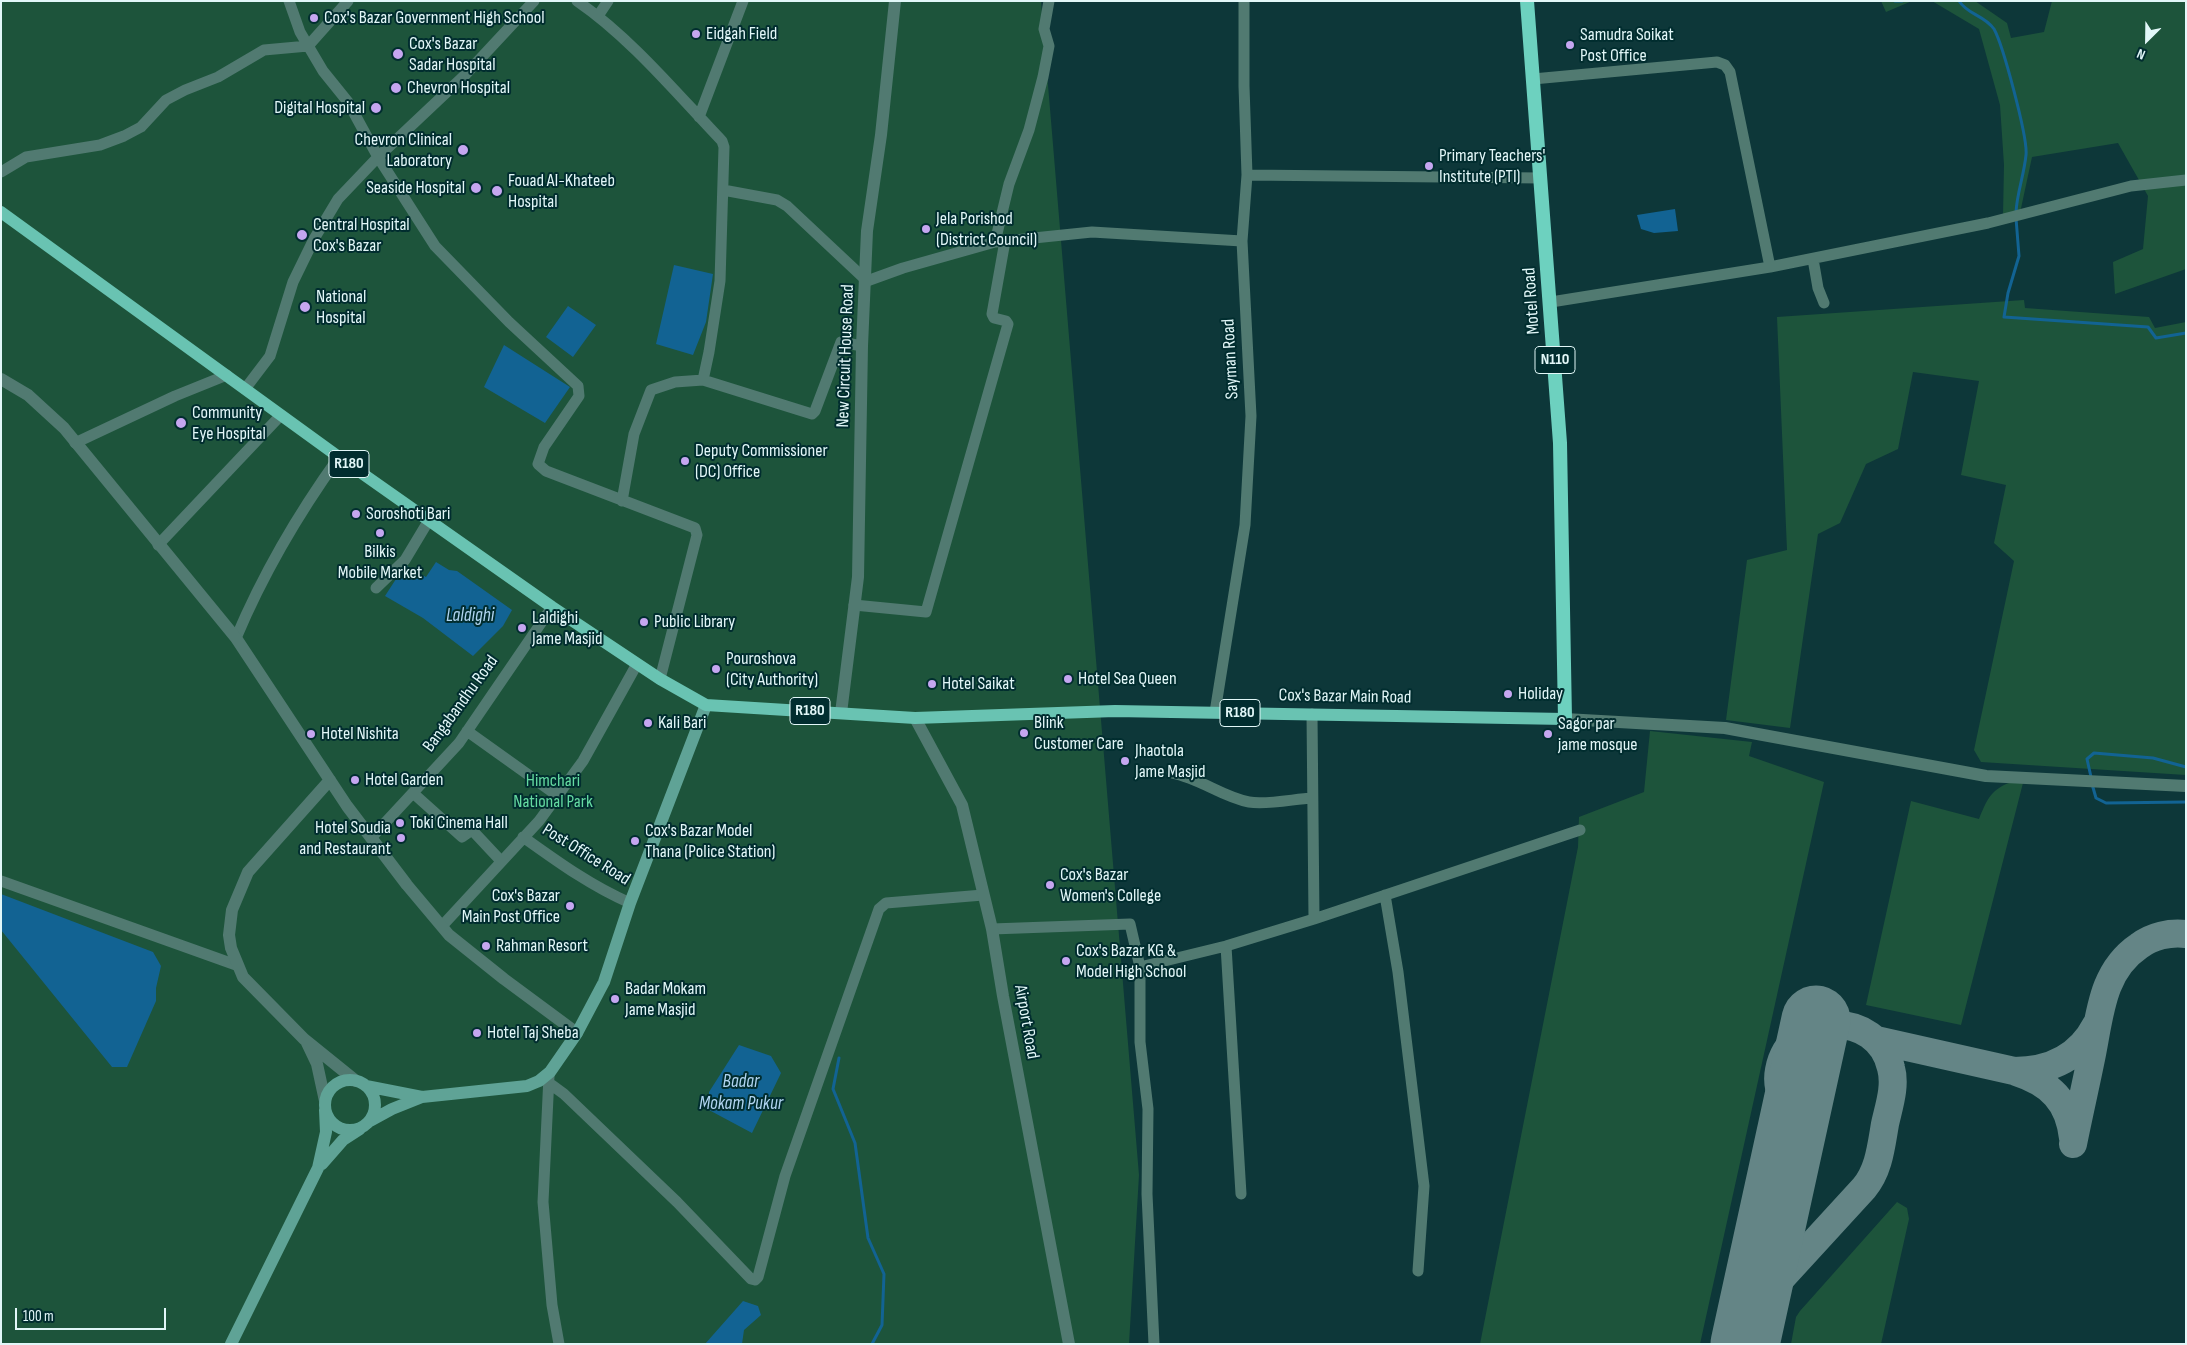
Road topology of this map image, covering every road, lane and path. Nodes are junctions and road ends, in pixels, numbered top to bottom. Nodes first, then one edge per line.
1 (289, 1) edge
2 (348, 1) edge
3 (534, 1) edge
4 (577, 1) edge
5 (608, 1) edge
6 (743, 1) edge
7 (895, 1) edge
8 (1049, 1) edge
9 (1244, 1) edge
10 (1527, 1) edge
11 (598, 16) junction
12 (308, 46) junction
13 (1533, 79) junction
14 (699, 117) junction
15 (378, 157) junction
16 (1, 172) edge
17 (1247, 175) junction
18 (1541, 178) junction
19 (2186, 180) edge
20 (723, 190) junction
21 (1, 212) edge
22 (1242, 241) junction
23 (1000, 242) junction
24 (1813, 259) junction
25 (1770, 267) junction
26 (867, 281) junction
27 (1551, 302) junction
28 (1824, 303) dead end
29 (862, 346) junction
30 (227, 375) junction
31 (1, 379) edge
32 (702, 380) junction
33 (245, 389) junction
34 (281, 415) junction
35 (75, 443) junction
36 (339, 457) junction
37 (622, 501) junction
38 (429, 520) junction
39 (158, 545) junction
40 (376, 588) dead end
41 (854, 605) junction
42 (552, 607) junction
43 (236, 638) junction
44 (637, 664) junction
45 (660, 679) junction
46 (706, 705) junction
47 (1215, 712) junction
48 (841, 713) junction
49 (1312, 714) junction
50 (915, 718) junction
51 (1565, 719) junction
52 (467, 731) junction
53 (1172, 773) dead end
54 (330, 780) junction
55 (2186, 786) edge
56 (413, 793) junction
57 (558, 796) junction
58 (1312, 798) junction
59 (1580, 830) dead end
60 (524, 837) junction
61 (372, 838) junction
62 (501, 861) junction
63 (1, 881) edge
64 (982, 895) junction
65 (1385, 895) junction
66 (630, 903) junction
67 (1314, 919) junction
68 (442, 926) junction
69 (992, 929) junction
70 (1226, 946) junction
71 (236, 965) junction
72 (1140, 967) junction
73 (577, 1033) junction
74 (304, 1039) junction
75 (549, 1077) junction
76 (361, 1084) junction
77 (422, 1097) junction
78 (325, 1106) junction
79 (366, 1124) junction
80 (318, 1168) junction
81 (1241, 1194) dead end
82 (1418, 1270) dead end
83 (231, 1344) edge
84 (559, 1344) edge
85 (1069, 1344) edge
86 (1154, 1344) edge

1 - 12 street
2 - 12 street
3 - 15 street
4 - 11 street
5 - 11 street
6 - 14 street
7 - 26 street, New Circuit House Road
8 - 23 street
9 - 17 street, Sayman Road
10 - 13 highway, Motel Road / N110
11 - 14 street
12 - 15 street
12 - 16 street
13 - 18 highway, Motel Road / N110
13 - 25 street
14 - 20 street
15 - 33 street
15 - 37 street
17 - 18 street
17 - 22 street, Sayman Road
18 - 27 highway, Motel Road / N110
19 - 24 street
20 - 26 street
20 - 32 street
21 - 30 main road, R180
22 - 23 street
22 - 47 street, Sayman Road
23 - 26 street
23 - 41 street
24 - 25 street
24 - 28 street
25 - 27 street
26 - 29 street, New Circuit House Road
27 - 51 highway, Motel Road / N110
29 - 32 street
29 - 41 street, New Circuit House Road
30 - 33 main road, R180
30 - 35 street
31 - 35 street
32 - 37 street
33 - 34 main road, R180
34 - 36 main road, R180
34 - 39 street
35 - 39 street
36 - 38 main road, R180
36 - 43 street
37 - 45 street
38 - 40 street
38 - 42 main road, R180
39 - 43 street
41 - 48 street, New Circuit House Road
42 - 44 main road, R180
42 - 52 street, Bangabandhu Road
43 - 54 street
44 - 45 main road, R180
44 - 57 street
45 - 46 main road, R180
46 - 48 main road, R180
46 - 66 main road
47 - 49 main road, Cox's Bazar Main Road / R180
47 - 50 main road, Cox's Bazar Main Road / R180
48 - 50 main road, R180
49 - 51 main road, Cox's Bazar Main Road / R180
49 - 58 street
50 - 64 street, Airport Road
51 - 55 street
52 - 56 street, Bangabandhu Road
52 - 57 street
53 - 58 street
54 - 61 street
54 - 71 street
56 - 61 street, Bangabandhu Road
56 - 62 street
57 - 60 street
58 - 67 street
59 - 65 street
60 - 62 street
60 - 66 street, Post Office Road
61 - 68 street
62 - 68 street
63 - 71 street
64 - 69 street, Airport Road
64 - 75 street
65 - 67 street
65 - 82 street
66 - 73 main road
67 - 70 street
68 - 73 street
69 - 72 street
69 - 85 street, Airport Road
70 - 72 street
70 - 81 street
71 - 74 street
72 - 86 street
73 - 75 main road
74 - 76 street
74 - 78 street
75 - 77 main road
75 - 84 street
76 - 77 main road
76 - 78 main road
76 - 79 main road
77 - 79 main road
78 - 79 main road
78 - 80 main road
79 - 80 main road
80 - 83 main road

